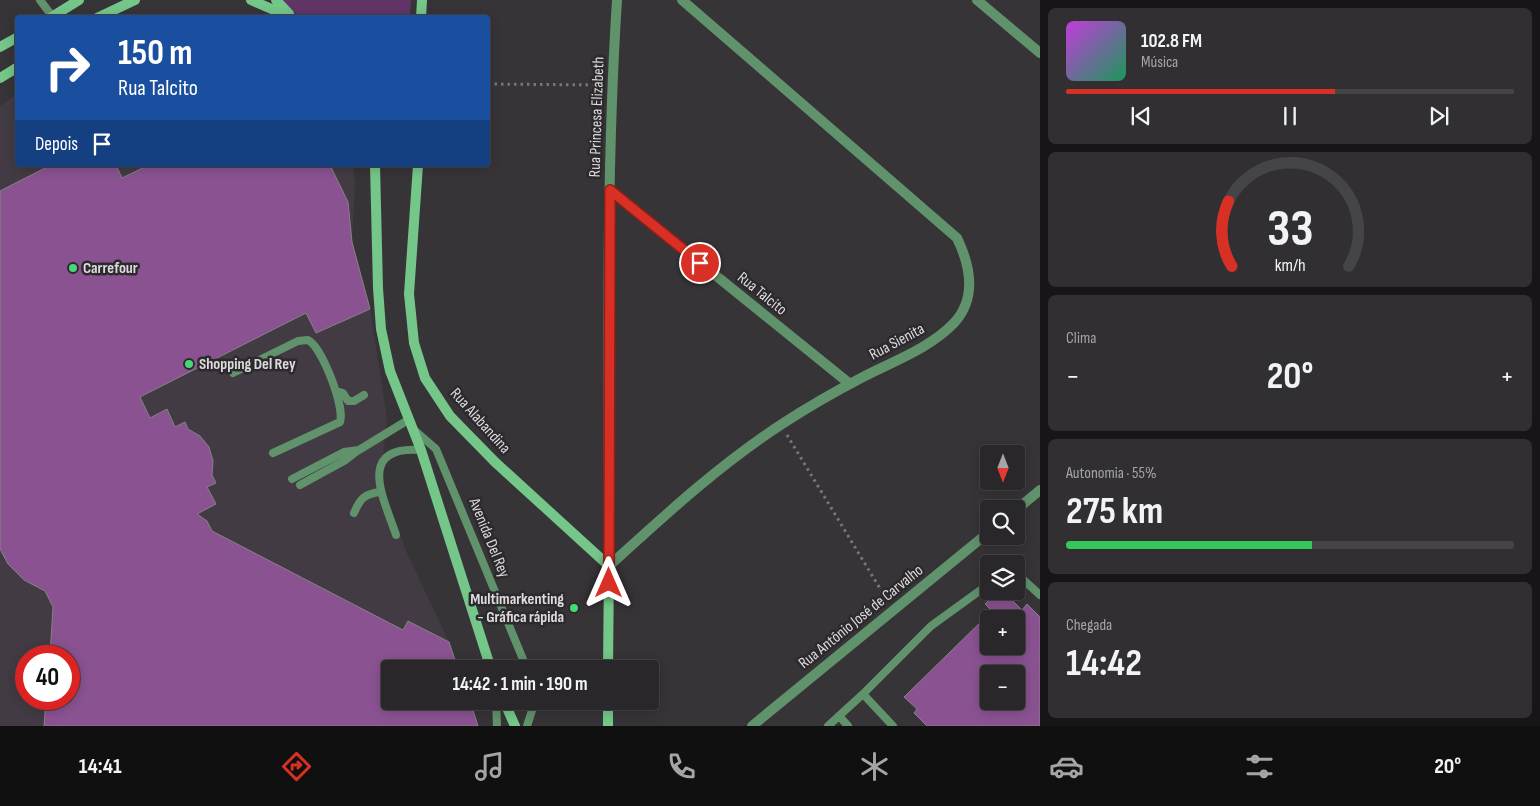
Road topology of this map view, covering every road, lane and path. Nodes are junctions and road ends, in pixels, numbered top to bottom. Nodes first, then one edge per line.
1 (40, 0) edge
2 (79, 0) edge
3 (135, 0) edge
4 (251, 0) edge
5 (276, 0) edge
6 (422, 0) edge
7 (617, 0) edge
8 (682, 0) edge
9 (977, 0) edge
10 (50, 15) edge
11 (54, 15) edge
12 (103, 15) edge
13 (286, 15) edge
14 (289, 15) edge
15 (421, 15) edge
16 (15, 39) edge
17 (0, 48) edge
18 (1040, 53) edge
19 (15, 69) edge
20 (0, 78) edge
21 (490, 84) edge
22 (612, 85) junction
23 (375, 167) edge
24 (418, 167) edge
25 (610, 190) junction
26 (234, 373) dead end
27 (850, 384) junction
28 (336, 391) junction
29 (364, 395) dead end
30 (410, 424) junction
31 (781, 425) junction
32 (359, 450) junction
33 (421, 450) junction
34 (273, 453) dead end
35 (292, 480) dead end
36 (300, 485) dead end
37 (1040, 490) edge
38 (380, 492) junction
39 (1025, 502) edge
40 (354, 513) dead end
41 (396, 535) dead end
42 (980, 539) edge
43 (609, 566) junction
44 (1025, 581) edge
45 (980, 591) edge
46 (1040, 595) edge
47 (893, 610) junction
48 (488, 660) edge
49 (523, 660) edge
50 (608, 660) edge
51 (863, 694) junction
52 (496, 710) edge
53 (508, 710) edge
54 (532, 710) edge
55 (608, 710) edge
56 (840, 717) junction
57 (497, 726) edge
58 (515, 726) edge
59 (527, 726) edge
60 (608, 726) edge
61 (752, 726) edge
62 (828, 726) edge
63 (848, 726) edge
64 (893, 726) edge

1 - 10 lane
2 - 11 street
3 - 12 street
4 - 13 street
5 - 14 street
6 - 15 street
7 - 22 street, Rua Princesa Elizabeth
8 - 27 street, Rua Sienita
9 - 18 street
16 - 17 street
19 - 20 street
21 - 22 path
22 - 25 street, Rua Princesa Elizabeth
23 - 30 street, Avenida Del Rey
24 - 43 street, Rua Alabandina
25 - 27 street, Rua Talcito
25 - 43 street, Rua Princesa Elizabeth
26 - 28 lane
27 - 31 street, Rua Sienita
28 - 29 lane
28 - 34 lane
30 - 32 lane
30 - 33 street, Avenida Del Rey
30 - 49 lane, Avenida Del Rey
31 - 43 street, Rua Sienita
31 - 47 path
32 - 35 lane
32 - 36 lane
33 - 38 lane
33 - 48 street, Avenida Del Rey
37 - 39 street
38 - 40 lane
38 - 41 lane
42 - 47 street, Rua Antônio José de Carvalho
43 - 50 street
44 - 46 lane
45 - 51 lane
47 - 61 street, Rua Antônio José de Carvalho
51 - 56 lane
51 - 64 lane
52 - 57 lane
53 - 58 street
54 - 59 lane
55 - 60 street
56 - 62 lane
56 - 63 lane

